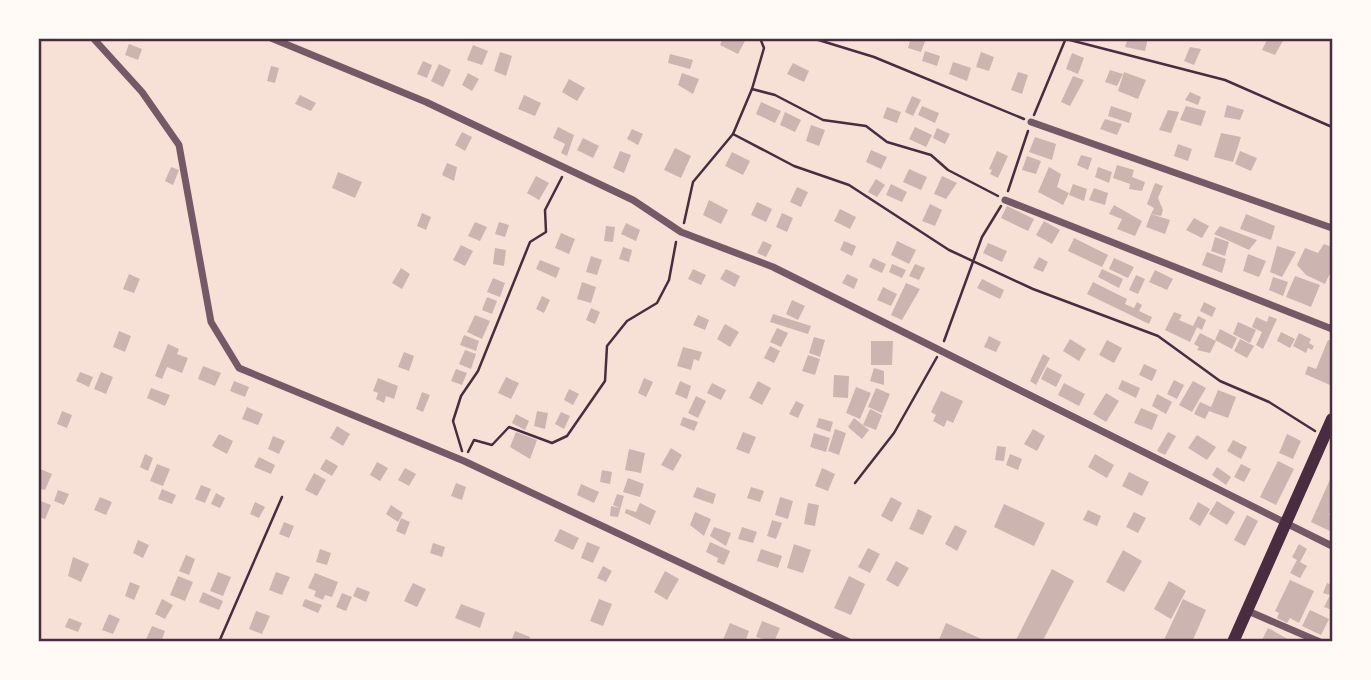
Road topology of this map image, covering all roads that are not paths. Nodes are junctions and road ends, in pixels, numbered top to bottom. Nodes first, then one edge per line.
1 (93, 38) edge
2 (271, 38) edge
3 (1031, 122) road end
4 (1005, 200) road end
5 (1332, 228) edge
6 (1332, 329) edge
7 (1332, 419) edge
8 (1328, 439) edge
9 (1284, 523) junction
10 (1332, 546) edge
11 (1248, 611) junction
12 (849, 642) edge
13 (1233, 642) edge
14 (1320, 642) edge

1 - 12 street
2 - 9 street
3 - 5 street
4 - 6 street
7 - 8 main road
8 - 9 main road
9 - 10 street
9 - 11 main road
11 - 13 main road
11 - 14 street

